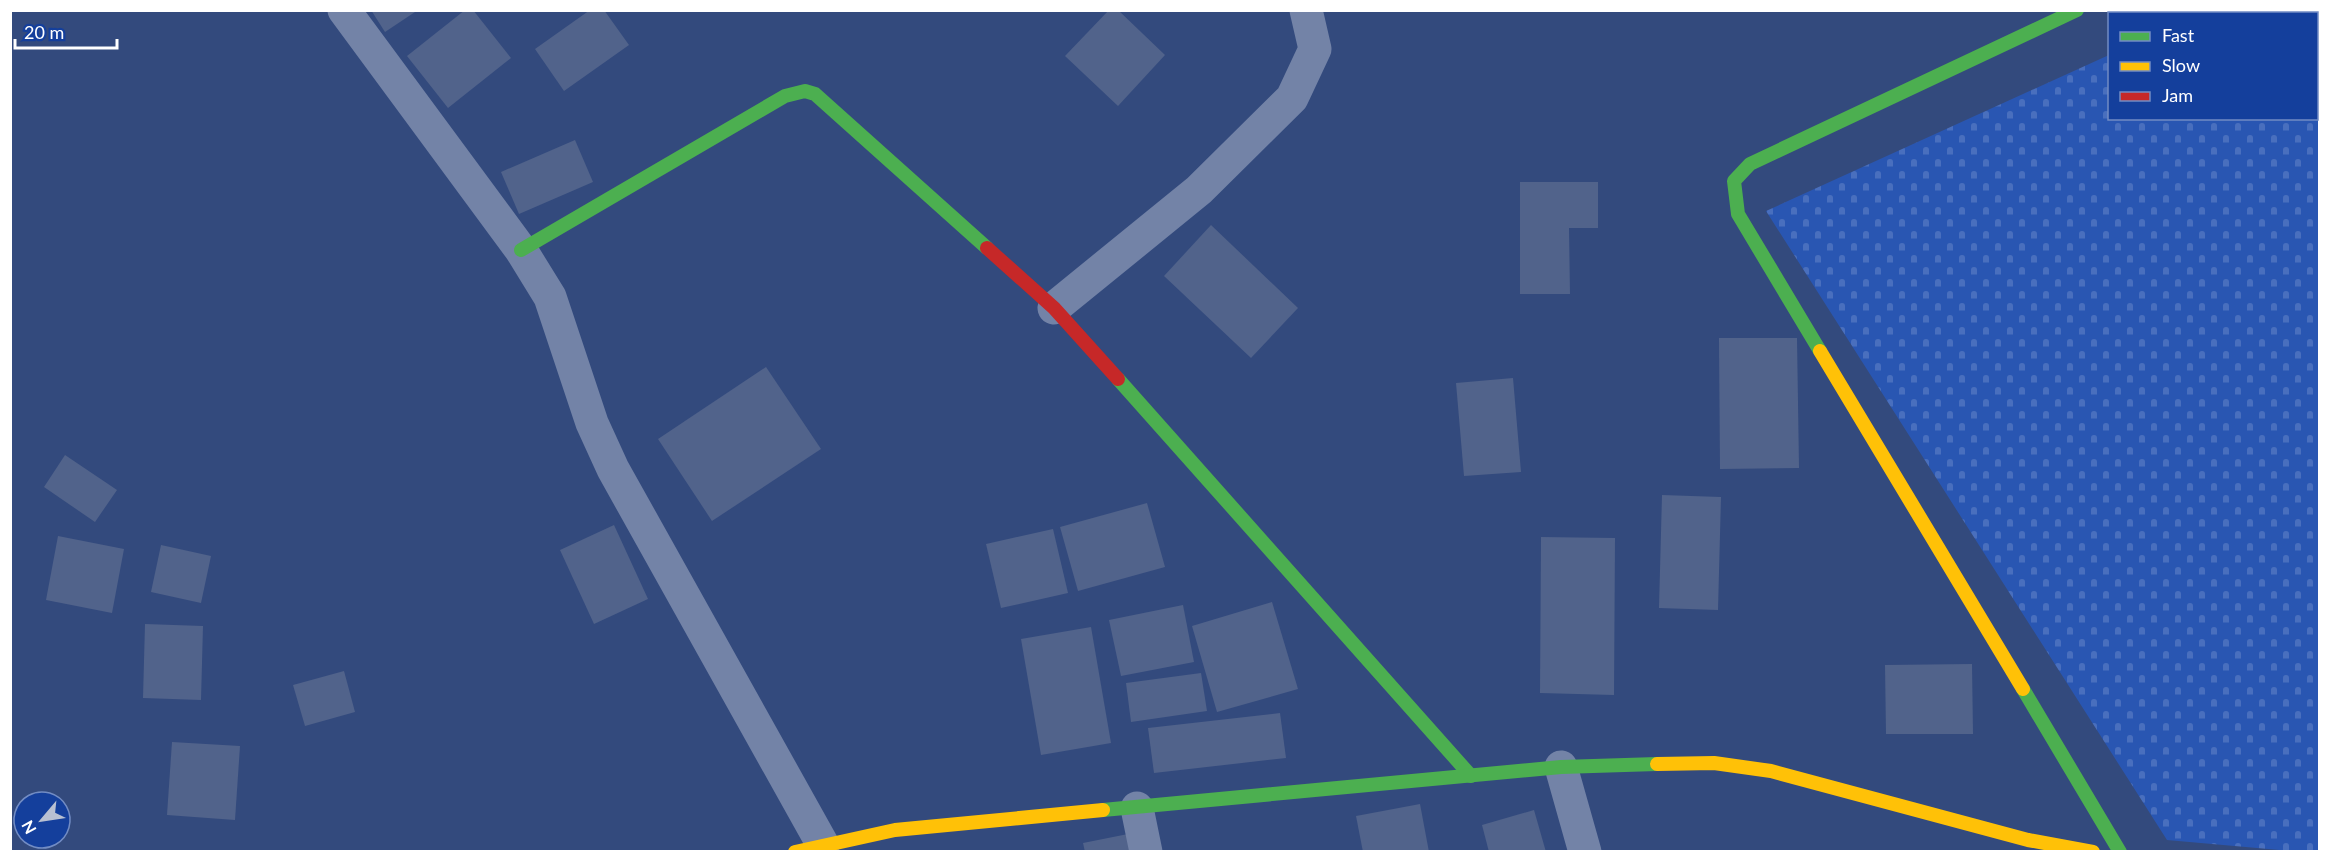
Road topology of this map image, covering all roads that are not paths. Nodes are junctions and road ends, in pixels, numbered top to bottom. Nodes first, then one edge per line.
1 (344, 10) edge
2 (1306, 10) edge
3 (2077, 10) edge
4 (520, 250) junction
5 (1054, 308) junction
6 (1561, 767) junction
7 (1471, 776) junction
8 (1137, 808) junction
9 (809, 848) edge
10 (1146, 852) edge
11 (1585, 852) edge
12 (2093, 852) edge
13 (2120, 852) edge

1 - 4 street
2 - 5 street
3 - 13 street
4 - 5 street
4 - 9 street
5 - 7 street
6 - 7 street
6 - 11 street
6 - 12 street
7 - 8 street
8 - 9 street
8 - 10 street

